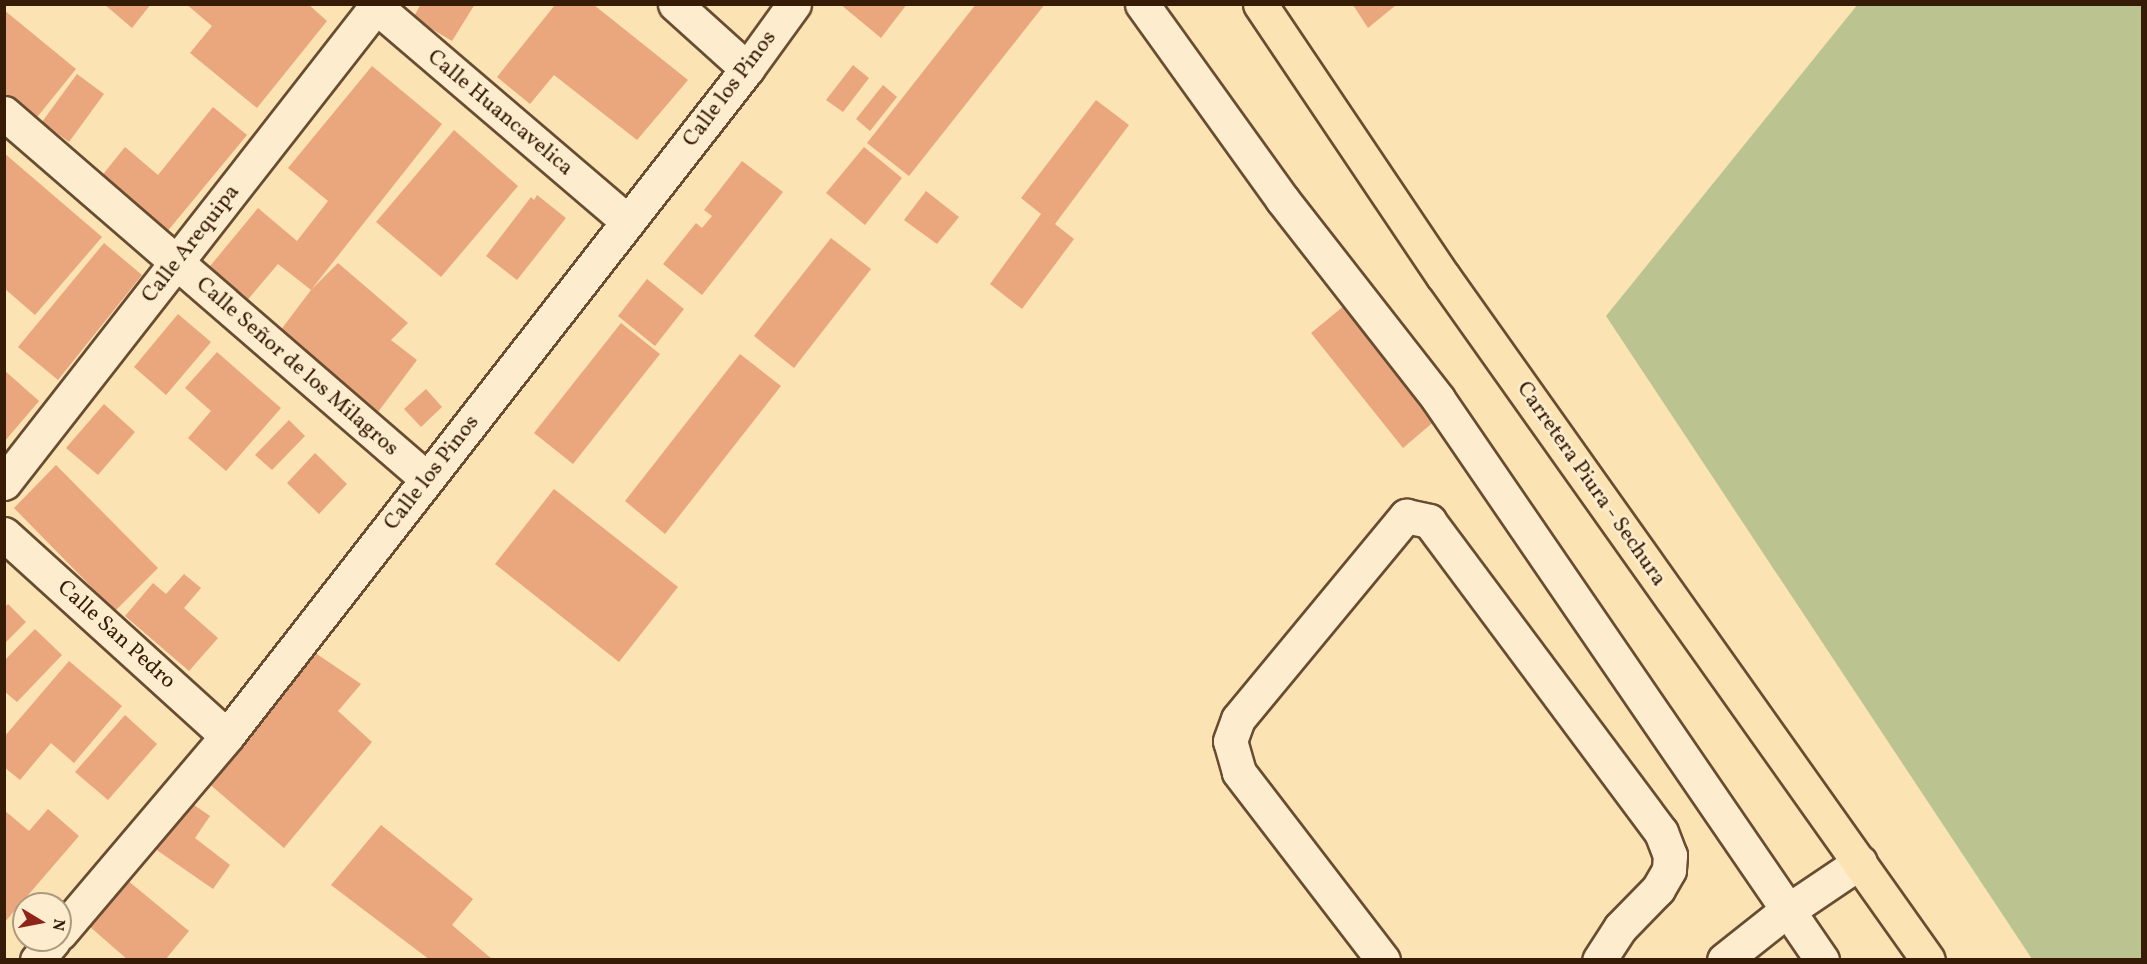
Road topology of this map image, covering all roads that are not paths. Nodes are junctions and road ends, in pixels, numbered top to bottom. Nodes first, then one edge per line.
1 (675, 4) edge
2 (794, 4) edge
3 (1142, 4) edge
4 (1260, 4) edge
5 (375, 5) edge
6 (747, 69) junction
7 (4, 113) edge
8 (628, 222) junction
9 (177, 262) junction
10 (427, 479) junction
11 (4, 483) edge
12 (4, 534) edge
13 (227, 736) junction
14 (1860, 862) junction
15 (1788, 910) junction
16 (72, 919) edge
17 (1383, 960) edge
18 (1599, 960) edge
19 (1724, 960) edge
20 (1822, 960) edge
21 (1928, 960) edge

1 - 6 street
2 - 6 street, Calle los Pinos
3 - 15 street
4 - 14 main road, Carretera Piura - Sechura
5 - 8 street, Calle Huancavelica
5 - 9 street, Calle Arequipa
6 - 8 street, Calle los Pinos
7 - 9 street, Calle Señor de los Milagros
8 - 10 street, Calle los Pinos
9 - 10 street, Calle Señor de los Milagros
9 - 11 street, Calle Arequipa
10 - 13 street, Calle los Pinos
12 - 13 street, Calle San Pedro
13 - 16 street, Calle los Pinos
14 - 15 street
14 - 21 main road, Carretera Piura - Sechura
15 - 19 street
15 - 20 street
17 - 18 street

